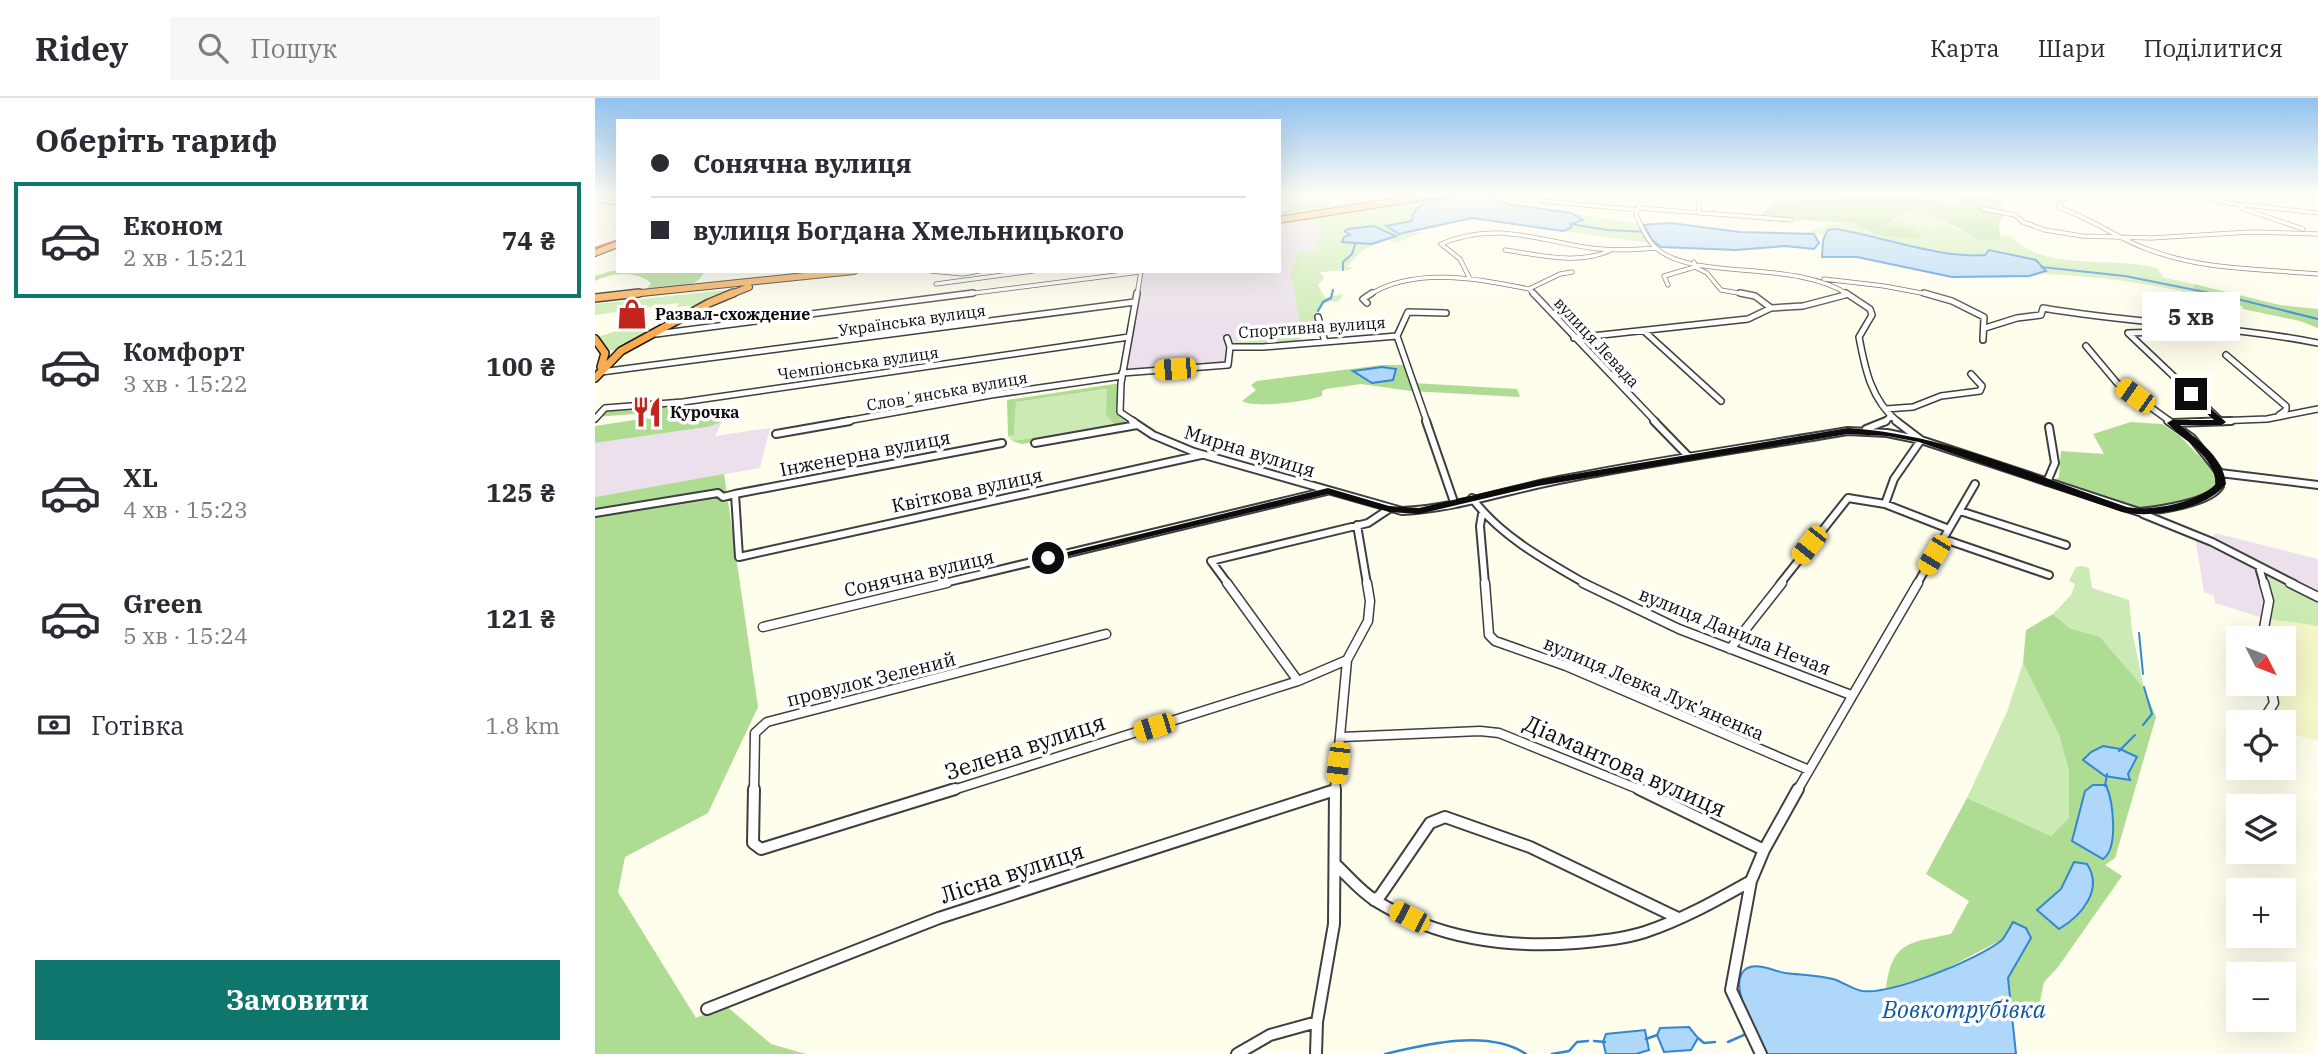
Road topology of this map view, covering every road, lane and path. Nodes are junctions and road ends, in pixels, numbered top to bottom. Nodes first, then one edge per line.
1 (1452, 240) edge
2 (1545, 240) edge
3 (1651, 240) edge
4 (2129, 240) edge
5 (616, 244) edge
6 (1656, 248) junction
7 (1505, 250) dead end
8 (1610, 250) junction
9 (595, 252) edge
10 (1695, 265) junction
11 (1572, 272) dead end
12 (836, 273) edge
13 (1018, 273) edge
14 (1132, 273) edge
15 (1140, 273) edge
16 (2318, 274) edge
17 (800, 277) junction
18 (1469, 277) junction
19 (1820, 279) junction
20 (760, 282) junction
21 (936, 284) dead end
22 (1668, 285) dead end
23 (751, 288) junction
24 (1529, 289) junction
25 (1845, 295) junction
26 (595, 298) edge
27 (1135, 302) junction
28 (1367, 303) dead end
29 (1771, 308) junction
30 (1446, 313) dead end
31 (1318, 317) dead end
32 (2157, 321) junction
33 (1985, 328) junction
34 (1644, 331) junction
35 (658, 334) junction
36 (1397, 336) junction
37 (1129, 337) junction
38 (1227, 338) dead end
39 (1574, 338) junction
40 (595, 339) edge
41 (1983, 340) dead end
42 (637, 342) junction
43 (1325, 342) junction
44 (2318, 343) edge
45 (2086, 346) dead end
46 (1230, 347) junction
47 (2226, 355) dead end
48 (1122, 374) junction
49 (1971, 374) dead end
50 (600, 375) edge
51 (1721, 401) dead end
52 (1885, 409) junction
53 (2318, 409) edge
54 (1890, 417) junction
55 (2275, 418) junction
56 (595, 419) edge
57 (2222, 422) junction
58 (2172, 423) junction
59 (1137, 425) junction
60 (2049, 427) dead end
61 (1848, 431) junction
62 (776, 434) dead end
63 (1921, 440) junction
64 (1002, 443) dead end
65 (1035, 443) dead end
66 (1203, 454) junction
67 (1688, 456) junction
68 (2220, 473) junction
69 (2047, 482) junction
70 (1975, 484) dead end
71 (2318, 485) edge
72 (1328, 491) junction
73 (735, 495) junction
74 (1472, 498) junction
75 (1454, 502) junction
76 (1885, 504) junction
77 (1389, 509) junction
78 (1960, 511) junction
79 (2139, 512) junction
80 (595, 513) edge
81 (1482, 514) junction
82 (1357, 525) junction
83 (1949, 529) junction
84 (1944, 539) junction
85 (2066, 545) dead end
86 (2259, 567) junction
87 (2049, 575) dead end
88 (2318, 597) edge
89 (763, 626) dead end
90 (2264, 626) edge
91 (1106, 634) dead end
92 (1730, 649) junction
93 (1347, 660) junction
94 (1298, 681) junction
95 (1851, 695) junction
96 (1342, 737) junction
97 (1809, 770) junction
98 (1335, 790) junction
99 (754, 843) joint
100 (1764, 850) junction
101 (1336, 865) junction
102 (1751, 881) junction
103 (1374, 900) junction
104 (1678, 918) junction
105 (707, 1009) dead end
106 (1317, 1022) junction
107 (1237, 1054) edge
108 (1316, 1054) edge
109 (1761, 1054) edge

1 - 18 street
2 - 8 street
3 - 6 street
4 - 16 street
5 - 9 highway
6 - 8 street
6 - 10 street
7 - 8 street
10 - 19 street
10 - 22 street
10 - 29 street
11 - 24 street
12 - 17 highway
13 - 21 street
14 - 35 street
15 - 27 street, Мирна вулиця
17 - 20 highway
17 - 23 highway
18 - 24 street, вулиця Левада
18 - 28 street, вулиця Левада
19 - 25 street
19 - 33 street
20 - 23 highway
20 - 26 highway
20 - 42 highway
23 - 35 highway
24 - 39 street, вулиця Левада
25 - 29 street
25 - 52 street
27 - 37 street, Мирна вулиця
27 - 50 street, Українська вулиця
29 - 34 street
30 - 36 street, Спортивна вулиця
31 - 43 street
32 - 33 street
32 - 44 street
32 - 57 street
33 - 41 street
34 - 39 street
34 - 51 street
35 - 42 highway
36 - 43 street, Спортивна вулиця
36 - 75 street, Спортивна вулиця
37 - 48 street, Мирна вулиця
37 - 56 street, Чемпіонська вулиця
38 - 46 street, Спортивна вулиця
39 - 67 street, вулиця Левада
40 - 50 highway
42 - 50 highway
43 - 46 street, Спортивна вулиця
45 - 58 street
46 - 48 street, Спортивна вулиця
47 - 55 street
48 - 59 street, Мирна вулиця
48 - 62 street, Словʼянська вулиця
49 - 52 street
52 - 54 street
53 - 55 street
54 - 61 street
54 - 63 street
55 - 57 street
57 - 58 street
58 - 68 street
59 - 65 street
59 - 66 street, Мирна вулиця
60 - 69 street
61 - 63 street, Мирна вулиця
61 - 67 street, Мирна вулиця
63 - 69 street, Мирна вулиця
63 - 76 street
64 - 73 street, Інженерна вулиця
66 - 72 street, Мирна вулиця
66 - 73 street, Квіткова вулиця
67 - 74 street, Мирна вулиця
68 - 71 street
68 - 79 street, Мирна вулиця
69 - 79 street, Мирна вулиця
70 - 78 street
72 - 77 street, Мирна вулиця
72 - 89 street, Сонячна вулиця
73 - 80 street, Інженерна вулиця
74 - 75 street, Мирна вулиця
74 - 81 street, вулиця Данила Нечая
75 - 77 street, Мирна вулиця
76 - 83 street
76 - 92 street
77 - 82 street
78 - 83 street
78 - 85 street
79 - 86 street
81 - 92 street, вулиця Данила Нечая
81 - 97 street, вулиця Левка Лук'яненка
82 - 93 street
82 - 94 street
83 - 84 street
84 - 87 street
84 - 95 street
86 - 88 street
86 - 90 street
91 - 99 street, провулок Зелений
92 - 95 street, вулиця Данила Нечая
93 - 94 street, Зелена вулиця
93 - 96 street
94 - 99 street, Зелена вулиця
95 - 97 street
96 - 98 street
96 - 100 street, Діамантова вулиця
97 - 100 street
98 - 101 street
98 - 105 street, Лісна вулиця
100 - 102 street
101 - 103 street
101 - 106 street
102 - 104 street
102 - 109 street
103 - 104 street
103 - 104 street
106 - 107 street
106 - 108 street

